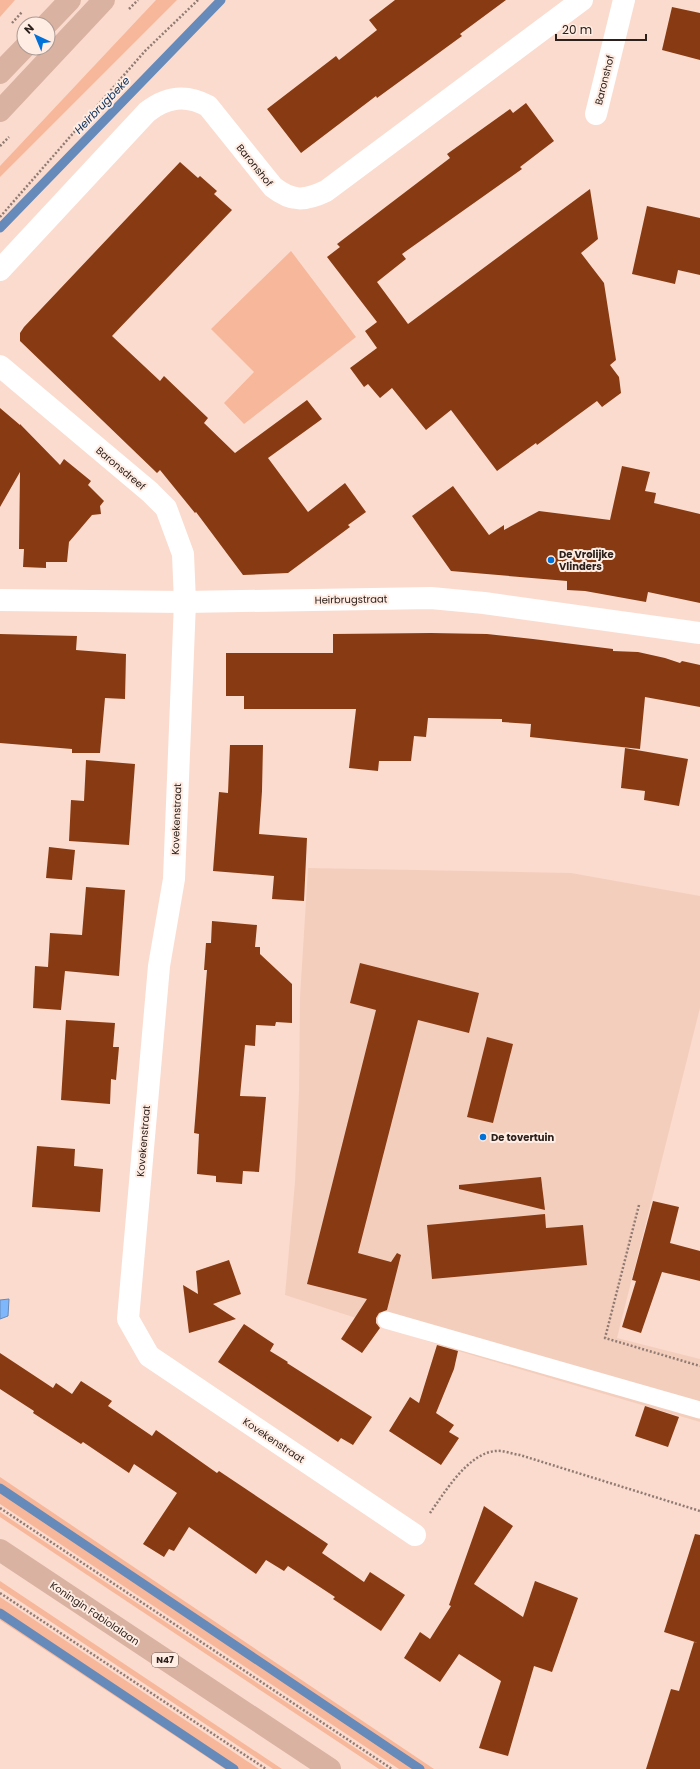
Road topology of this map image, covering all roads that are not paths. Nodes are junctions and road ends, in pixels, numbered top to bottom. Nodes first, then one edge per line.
1 (70, 0) edge
2 (104, 0) edge
3 (582, 0) edge
4 (624, 0) edge
5 (55, 16) edge
6 (16, 56) edge
7 (0, 73) edge
8 (0, 111) edge
9 (596, 114) dead end
10 (0, 270) edge
11 (0, 366) edge
12 (0, 600) edge
13 (184, 602) junction
14 (700, 633) edge
15 (386, 1320) dead end
16 (700, 1410) edge
17 (415, 1535) road end
18 (0, 1550) edge
19 (330, 1769) edge

1 - 5 main road
2 - 8 main road
3 - 10 street, Baronshof
4 - 9 street, Baronshof
6 - 7 main road
11 - 13 street, Baronsdreef
12 - 13 street, Heirbrugstraat
13 - 14 street, Heirbrugstraat
13 - 17 street, Kovekenstraat
15 - 16 lane
18 - 19 main road, Koningin Fabiolalaan / N47

